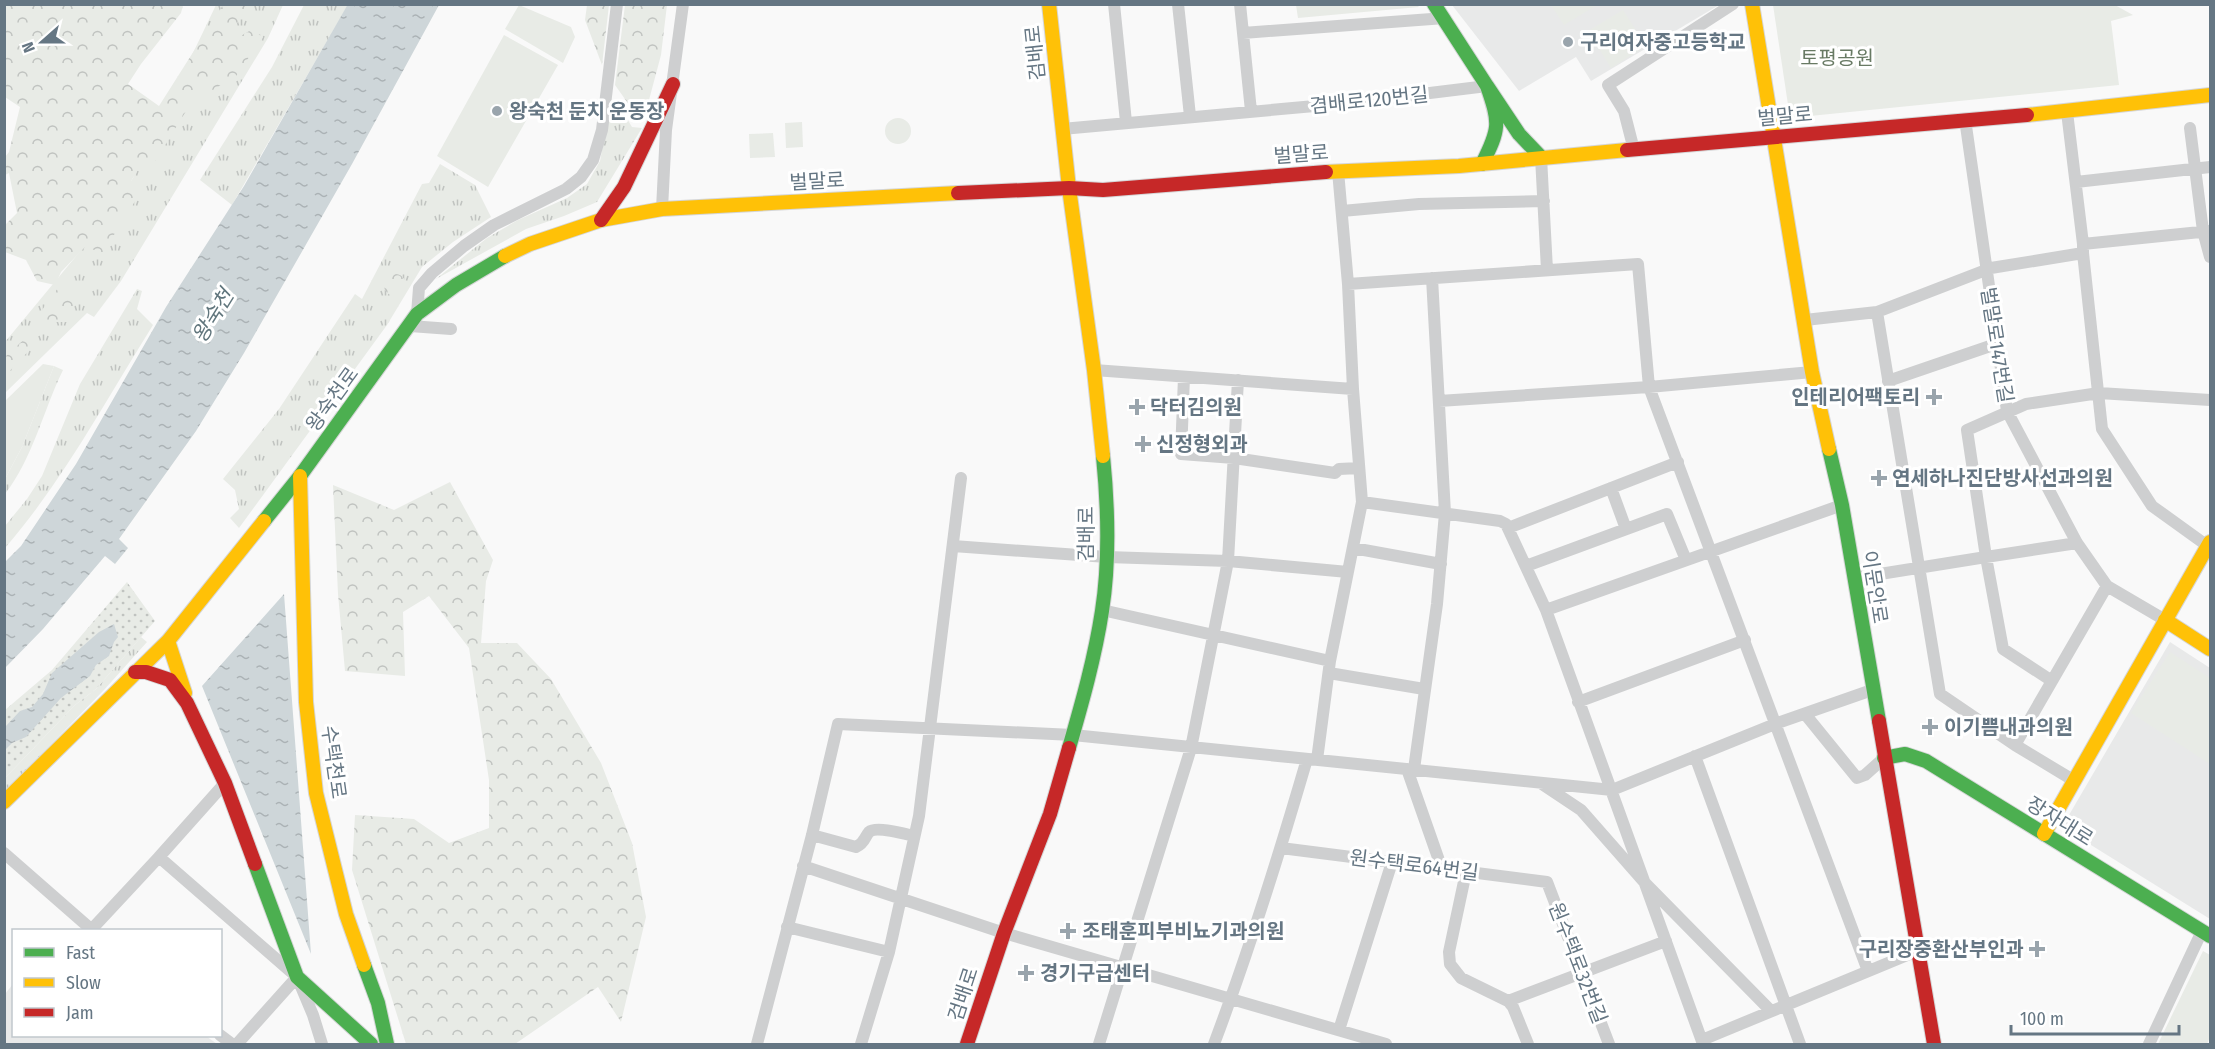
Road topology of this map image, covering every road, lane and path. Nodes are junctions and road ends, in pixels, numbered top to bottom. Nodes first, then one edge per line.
1 (617, 4) edge
2 (683, 4) edge
3 (1049, 4) edge
4 (1113, 4) edge
5 (1178, 4) edge
6 (1240, 4) edge
7 (1434, 4) edge
8 (1733, 4) edge
9 (1752, 4) edge
10 (1445, 18) junction
11 (1243, 33) junction
12 (673, 84) junction
13 (1487, 86) junction
14 (2211, 94) edge
15 (1251, 111) junction
16 (2067, 112) junction
17 (1190, 116) junction
18 (1965, 119) junction
19 (1126, 122) junction
20 (2190, 128) dead end
21 (1062, 129) junction
22 (1775, 137) junction
23 (1634, 150) junction
24 (1541, 157) junction
25 (1482, 164) junction
26 (2194, 167) junction
27 (2211, 167) edge
28 (1338, 171) junction
29 (2076, 182) junction
30 (1069, 188) junction
31 (1544, 201) junction
32 (662, 209) junction
33 (1342, 211) junction
34 (601, 220) junction
35 (2207, 231) edge
36 (2083, 249) junction
37 (2211, 257) edge
38 (1547, 270) junction
39 (1986, 270) junction
40 (1432, 278) junction
41 (1348, 284) junction
42 (1877, 312) junction
43 (417, 314) junction
44 (1805, 320) junction
45 (410, 326) junction
46 (451, 329) dead end
47 (1996, 344) junction
48 (1094, 370) junction
49 (1812, 372) junction
50 (1184, 376) junction
51 (1238, 380) junction
52 (1888, 381) junction
53 (1650, 387) junction
54 (1353, 389) junction
55 (2099, 393) junction
56 (2211, 400) edge
57 (1439, 401) junction
58 (2007, 411) junction
59 (1234, 458) junction
60 (1678, 462) junction
61 (1359, 468) junction
62 (300, 476) junction
63 (961, 478) dead end
64 (1611, 488) junction
65 (1362, 502) junction
66 (1842, 505) junction
67 (1445, 513) junction
68 (1508, 528) junction
69 (1626, 529) junction
70 (2077, 543) junction
71 (2210, 544) edge
72 (952, 546) junction
73 (1353, 548) junction
74 (1712, 550) junction
75 (1107, 557) junction
76 (1986, 557) junction
77 (1686, 560) junction
78 (1228, 561) junction
79 (1441, 564) junction
80 (1526, 566) junction
81 (1919, 567) junction
82 (1348, 572) junction
83 (1855, 578) junction
84 (2107, 586) junction
85 (1102, 610) junction
86 (1546, 610) junction
87 (2165, 620) junction
88 (1214, 635) junction
89 (1744, 640) junction
90 (168, 641) junction
91 (2211, 649) edge
92 (1329, 667) junction
93 (135, 672) junction
94 (2052, 681) junction
95 (1424, 689) junction
96 (1872, 690) junction
97 (1578, 702) junction
98 (187, 704) junction
99 (1805, 714) junction
100 (1775, 724) junction
101 (931, 729) junction
102 (1073, 735) junction
103 (2015, 746) junction
104 (1191, 748) junction
105 (1695, 756) junction
106 (1884, 758) junction
107 (1312, 760) junction
108 (1410, 769) junction
109 (2073, 780) junction
110 (1539, 782) junction
111 (225, 783) junction
112 (1612, 790) junction
113 (4, 802) edge
114 (2044, 834) junction
115 (812, 835) junction
116 (914, 836) junction
117 (1281, 848) junction
118 (4, 853) edge
119 (159, 857) junction
120 (1392, 862) junction
121 (803, 866) junction
122 (1442, 868) junction
123 (1466, 872) junction
124 (1547, 882) joint
125 (1646, 884) junction
126 (901, 899) junction
127 (787, 927) junction
128 (91, 929) edge
129 (93, 929) edge
130 (1004, 933) junction
131 (2206, 933) edge
132 (1666, 942) junction
133 (1917, 951) junction
134 (889, 952) junction
135 (1123, 967) junction
136 (1868, 971) junction
137 (1581, 972) junction
138 (297, 977) junction
139 (1231, 999) junction
140 (1508, 1001) junction
141 (1785, 1005) junction
142 (1771, 1011) junction
143 (380, 1012) junction
144 (1339, 1030) junction
145 (357, 1032) junction
146 (1702, 1042) edge
147 (237, 1044) edge
148 (322, 1044) edge
149 (371, 1044) edge
150 (387, 1044) edge
151 (758, 1044) edge
152 (861, 1044) edge
153 (968, 1044) edge
154 (1099, 1044) edge
155 (1214, 1044) edge
156 (1386, 1044) edge
157 (1528, 1044) edge
158 (1609, 1044) edge
159 (1800, 1044) edge
160 (1934, 1044) edge
161 (2149, 1044) edge

1 - 43 street, 왕숙천로
2 - 12 street
3 - 21 street, 검배로
4 - 19 street
5 - 17 street
6 - 11 street
7 - 10 street
8 - 23 street
9 - 22 street, 이문안로
10 - 11 street
10 - 13 street
11 - 15 street
12 - 32 street
12 - 34 street
13 - 15 street, 겸배로120번길
13 - 24 street
13 - 25 street
14 - 16 street, 벌말로
15 - 17 street, 겸배로120번길
16 - 18 street, 벌말로
16 - 29 street
17 - 19 street, 겸배로120번길
18 - 22 street, 벌말로
18 - 39 street, 벌말로147번길
19 - 21 street, 겸배로120번길
20 - 26 street
21 - 30 street, 검배로
22 - 23 street, 벌말로
22 - 44 street, 이문안로
23 - 24 street, 벌말로
24 - 25 street, 벌말로
24 - 31 street
25 - 28 street, 벌말로
26 - 27 street
26 - 29 street
26 - 35 street
28 - 30 street, 벌말로
28 - 33 street
29 - 36 street
30 - 32 street, 벌말로
30 - 48 street, 검배로
31 - 33 street
31 - 38 street
32 - 34 street, 벌말로
33 - 41 street
34 - 43 street, 벌말로
35 - 36 street
35 - 37 street
36 - 39 street
36 - 55 street
38 - 40 street
38 - 53 street
39 - 42 street
39 - 47 street, 벌말로147번길
40 - 41 street
40 - 57 street
41 - 54 street
42 - 44 street
42 - 52 street
43 - 45 street, 왕숙천로
44 - 49 street, 이문안로
45 - 46 street
45 - 62 street, 왕숙천로
47 - 52 street
47 - 58 street, 벌말로147번길
48 - 50 street
48 - 75 street, 검배로
49 - 53 street
49 - 66 street, 이문안로
50 - 51 street
50 - 59 street
51 - 54 street
51 - 59 street
52 - 81 street
53 - 57 street
53 - 60 street
54 - 61 street
55 - 56 street
55 - 58 street
55 - 71 street
57 - 67 street
58 - 70 street, 벌말로147번길
58 - 76 street
59 - 61 street
59 - 78 street
60 - 64 street
60 - 74 street
61 - 65 street
62 - 90 street, 왕숙천로
62 - 143 street, 수택천로
63 - 72 street
64 - 68 street
64 - 69 street
65 - 67 street
65 - 73 street
66 - 74 street
66 - 83 street, 이문안로
67 - 68 street
67 - 79 street
68 - 80 street
69 - 77 street
69 - 80 street
70 - 76 street
70 - 84 street, 벌말로147번길
71 - 87 street
72 - 75 street
72 - 101 street
73 - 79 street
73 - 82 street
74 - 77 street
74 - 89 street
75 - 78 street
75 - 85 street, 검배로
76 - 81 street
76 - 94 street
77 - 86 street
78 - 82 street
78 - 88 street
79 - 95 street
80 - 86 street
81 - 83 street
81 - 103 street
82 - 92 street
83 - 96 street, 이문안로
84 - 87 street, 벌말로147번길
84 - 94 street
85 - 88 street
85 - 102 street, 검배로
86 - 97 street
87 - 91 street
87 - 109 street
88 - 92 street
88 - 104 street
89 - 97 street
89 - 100 street
90 - 93 street, 왕숙천로
90 - 98 street
92 - 95 street
92 - 107 street
93 - 98 street
93 - 113 street, 왕숙천로
94 - 103 street
95 - 108 street
96 - 99 street
96 - 106 street, 이문안로
97 - 112 street
98 - 111 street
99 - 100 street
99 - 106 street
100 - 105 street
100 - 136 street
101 - 102 street
101 - 115 street
101 - 116 street
102 - 104 street
102 - 130 street, 검배로
103 - 109 street
104 - 107 street
104 - 135 street
105 - 112 street
105 - 141 street
106 - 114 street, 장자대로
106 - 133 street, 이문안로
107 - 108 street
107 - 117 street
108 - 110 street
108 - 122 street
109 - 114 street
110 - 112 street
110 - 125 street
111 - 119 street
111 - 138 street
112 - 125 street
114 - 131 street, 장자대로
115 - 116 street
115 - 121 street
116 - 126 street
117 - 120 street, 원수택로64번길
117 - 139 street
118 - 128 street
119 - 129 street
119 - 138 street
120 - 122 street, 원수택로64번길
120 - 144 street
121 - 126 street
121 - 127 street
122 - 123 street, 원수택로64번길
123 - 124 street, 원수택로64번길
123 - 140 street
124 - 137 street, 원수택로32번길
125 - 132 street
125 - 142 street
126 - 130 street
126 - 134 street
127 - 134 street
127 - 151 street
130 - 135 street
130 - 153 street, 검배로
131 - 161 street
132 - 137 street
132 - 146 street
133 - 136 street
133 - 160 street, 이문안로
134 - 152 street
135 - 139 street
135 - 154 street
136 - 141 street
137 - 140 street
137 - 158 street, 원수택로32번길
138 - 145 street
138 - 147 street
138 - 148 street
139 - 144 street
139 - 155 street
140 - 157 street
141 - 142 street
141 - 159 street
142 - 146 street
143 - 145 street
143 - 150 street, 수택천로
144 - 156 street
145 - 149 street

